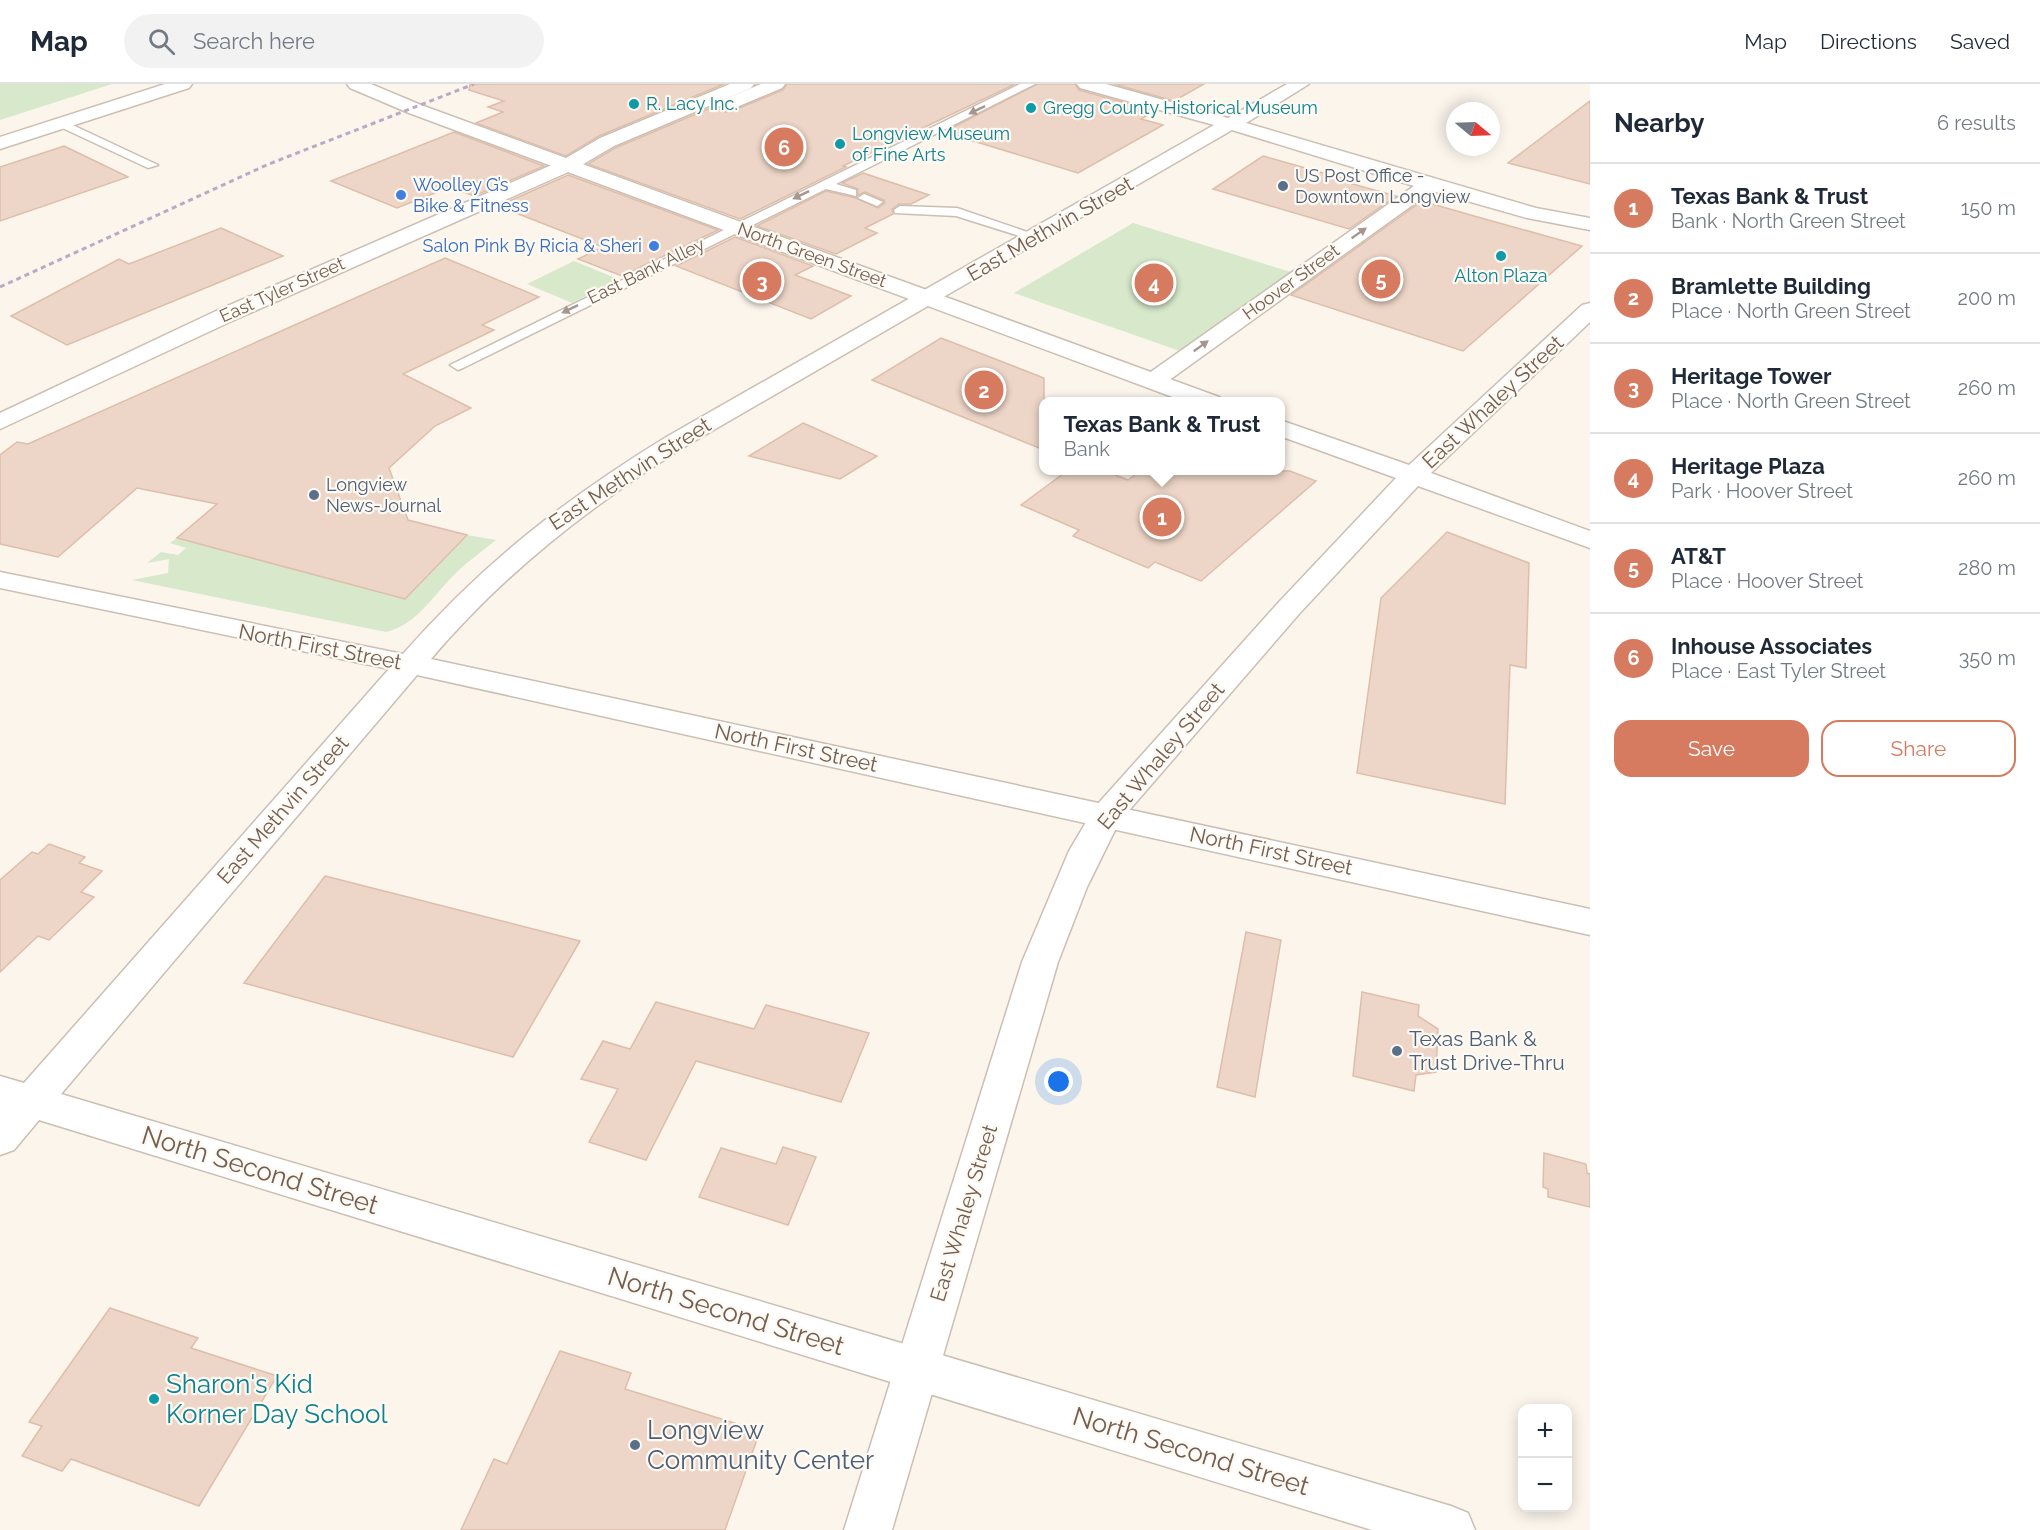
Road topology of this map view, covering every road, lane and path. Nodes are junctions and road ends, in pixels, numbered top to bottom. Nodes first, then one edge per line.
1 (183, 84) edge
2 (356, 84) edge
3 (745, 84) edge
4 (776, 84) edge
5 (1029, 84) edge
6 (1086, 84) edge
7 (1300, 84) edge
8 (60, 123) junction
9 (1232, 125) junction
10 (0, 143) edge
11 (1298, 143) junction
12 (152, 165) dead end
13 (568, 165) junction
14 (824, 184) junction
15 (1429, 184) junction
16 (864, 198) dead end
17 (900, 210) dead end
18 (1587, 223) edge
19 (736, 227) junction
20 (1035, 237) junction
21 (928, 297) junction
22 (1590, 310) edge
23 (458, 365) dead end
24 (1153, 381) junction
25 (1196, 397) edge
26 (0, 422) edge
27 (1285, 429) edge
28 (1413, 476) junction
29 (1590, 540) edge
30 (0, 580) edge
31 (410, 664) junction
32 (1107, 815) junction
33 (1590, 922) edge
34 (15, 1096) edge
35 (0, 1138) edge
36 (917, 1369) junction
37 (868, 1530) edge
38 (1451, 1530) edge

1 - 8 street
2 - 13 street, North Green Street
3 - 13 street, East Tyler Street
4 - 13 street, East Tyler Street
5 -> 14 lane, East Bank Alley
6 - 9 street
7 - 9 street, East Methvin Street
8 - 10 street
8 - 12 lane
9 - 11 street
9 - 20 street, East Methvin Street
11 - 15 street
11 - 18 street
13 - 19 street, North Green Street
13 - 26 street, East Tyler Street
14 - 16 lane
14 -> 19 lane, East Bank Alley
15 - 18 street
24 -> 15 street, Hoover Street
17 - 20 lane
19 - 21 street, North Green Street
19 -> 23 lane, East Bank Alley
20 - 21 street, East Methvin Street
21 - 24 street, North Green Street
21 - 31 street, East Methvin Street
22 - 28 street, East Whaley Street
24 - 25 street, North Green Street
27 - 28 street
28 - 29 street
28 - 32 street, East Whaley Street
30 - 31 street, North First Street
31 - 32 street, North First Street
31 - 34 street, East Methvin Street
32 - 33 street, North First Street
32 - 36 street, East Whaley Street
34 - 35 street, East Methvin Street
34 - 36 street, North Second Street
36 - 37 street, East Whaley Street
36 - 38 street, North Second Street

